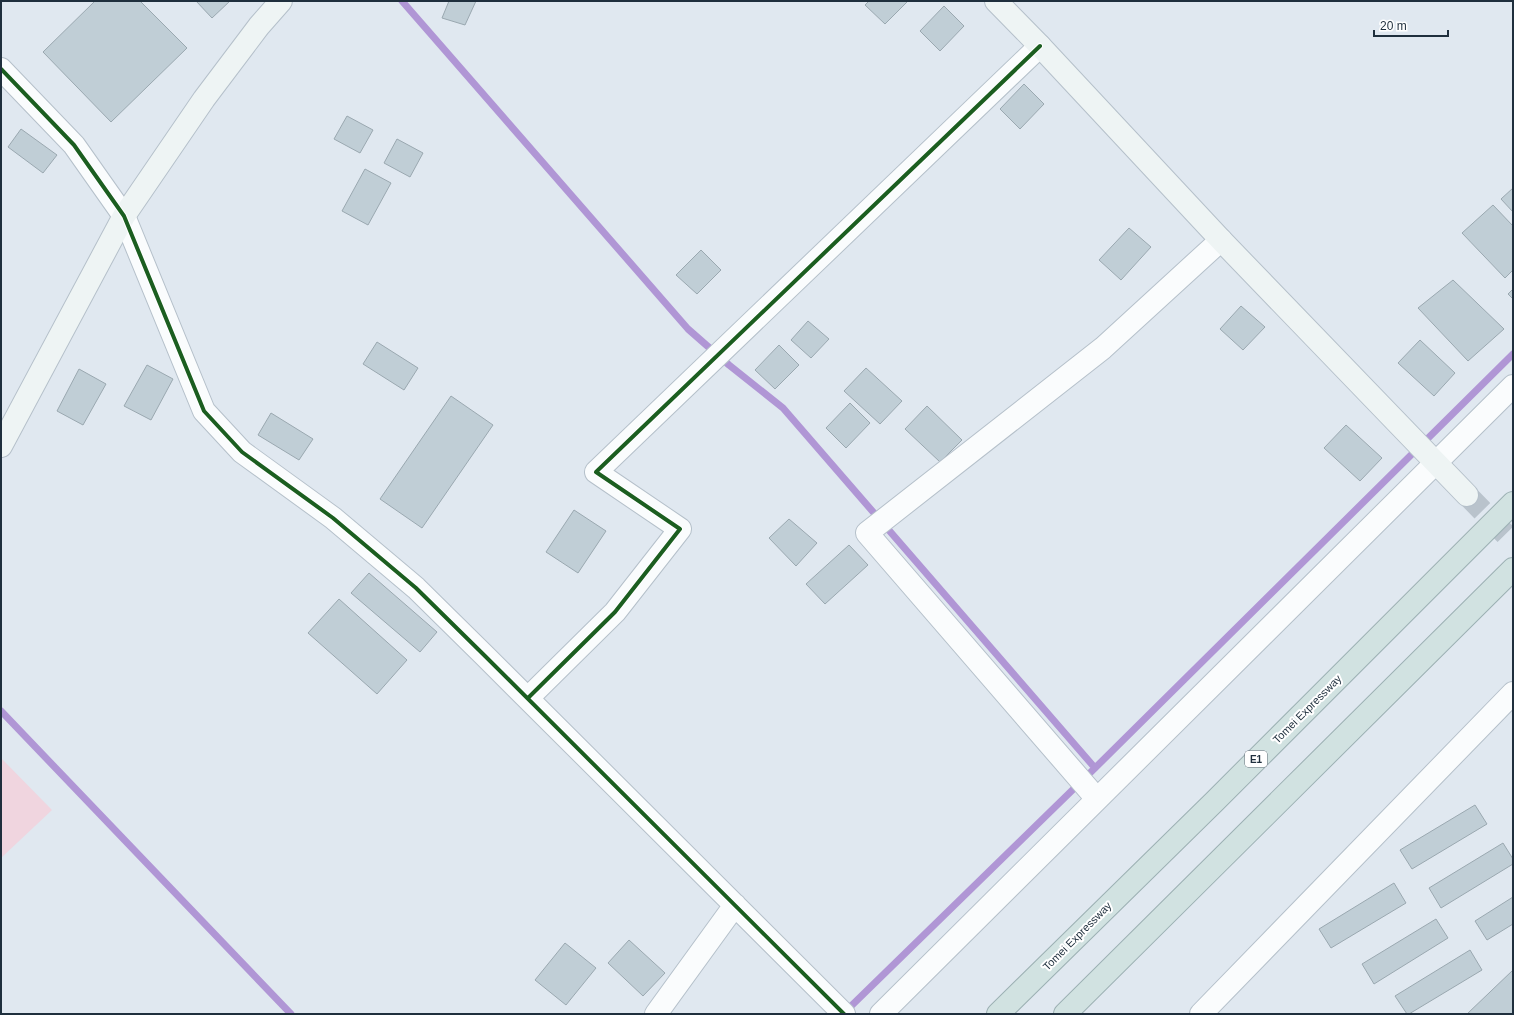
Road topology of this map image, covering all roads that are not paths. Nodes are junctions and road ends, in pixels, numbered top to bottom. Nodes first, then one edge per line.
1 (281, 1) edge
2 (996, 1) edge
3 (1040, 46) junction
4 (1, 68) edge
5 (124, 216) junction
6 (1221, 240) junction
7 (1513, 386) edge
8 (1, 446) edge
9 (1432, 460) junction
10 (1467, 495) tunnel mouth
11 (1513, 503) edge
12 (1513, 569) edge
13 (1513, 693) edge
14 (528, 698) junction
15 (1097, 799) junction
16 (735, 905) junction
17 (656, 1014) edge
18 (844, 1014) edge
19 (881, 1014) edge
20 (998, 1014) edge
21 (1065, 1014) edge
22 (1201, 1014) edge

1 - 5 street
2 - 3 street
3 - 6 street
3 - 14 street
4 - 5 street
5 - 8 street
5 - 14 street
6 - 9 street
6 - 15 street
7 - 9 street
9 - 10 street
9 - 15 street
11 - 20 highway, Tomei Expressway / E1
12 - 21 highway
13 - 22 street
14 - 16 street
15 - 19 street
16 - 17 street
16 - 18 street

